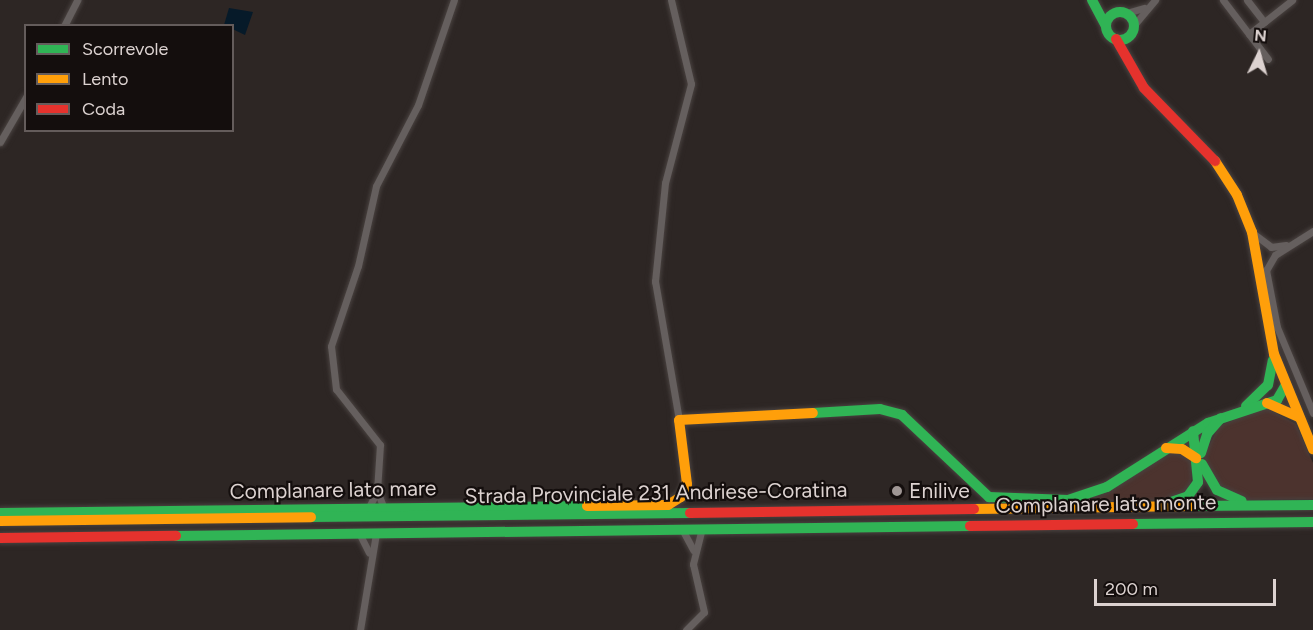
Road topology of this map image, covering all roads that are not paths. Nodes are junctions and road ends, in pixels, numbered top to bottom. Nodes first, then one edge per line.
1 (77, 0) edge
2 (454, 0) edge
3 (671, 0) edge
4 (1155, 0) edge
5 (1223, 0) edge
6 (1247, 0) edge
7 (1292, 0) edge
8 (1095, 3) edge
9 (1144, 8) junction
10 (1121, 13) junction
11 (1264, 22) junction
12 (65, 24) edge
13 (1134, 25) junction
14 (1106, 26) junction
15 (1249, 34) junction
16 (1129, 37) junction
17 (1116, 39) junction
18 (1128, 55) junction
19 (1268, 59) dead end
20 (24, 100) edge
21 (0, 141) edge
22 (1313, 231) edge
23 (1252, 232) junction
24 (1275, 252) junction
25 (1257, 257) junction
26 (1266, 270) junction
27 (1261, 281) junction
28 (1274, 354) junction
29 (1268, 385) junction
30 (1285, 386) junction
31 (1267, 403) junction
32 (1244, 408) junction
33 (1313, 413) edge
34 (1299, 417) junction
35 (1221, 418) junction
36 (680, 420) junction
37 (1193, 431) junction
38 (1166, 448) junction
39 (1313, 449) edge
40 (1199, 455) junction
41 (377, 491) junction
42 (1301, 505) junction
43 (1313, 505) edge
44 (384, 508) junction
45 (1102, 508) junction
46 (368, 509) junction
47 (0, 513) edge
48 (1313, 513) edge
49 (0, 521) edge
50 (1313, 522) edge
51 (682, 529) junction
52 (702, 529) junction
53 (0, 530) edge
54 (359, 533) junction
55 (376, 533) junction
56 (0, 538) edge
57 (693, 550) junction
58 (369, 553) junction
59 (360, 630) edge
60 (686, 630) edge

1 - 12 street
2 - 41 street
3 - 36 street
4 - 9 street
5 - 15 street
6 - 11 street
7 - 11 street
8 - 10 main road
8 - 14 main road
9 - 10 street
9 - 13 street
10 - 13 main road
10 - 14 main road
11 - 15 street
13 - 16 main road
14 - 17 main road
15 - 19 street
16 - 17 main road
16 - 18 main road
17 - 18 main road
18 - 23 main road
20 - 21 street
22 - 24 street
23 - 24 street
23 - 25 main road
24 - 25 street
24 - 26 street
25 - 27 main road
26 - 27 street
26 - 33 street
27 - 28 main road
28 - 29 main road
28 - 30 main road
29 - 30 main road
29 - 32 main road
30 - 31 main road
30 - 34 main road
31 - 32 main road
31 - 34 main road
32 - 35 main road
34 - 39 main road
35 - 37 main road
35 - 40 main road
36 - 38 main road
36 - 44 main road, Complanare lato mare
37 - 38 main road
37 - 40 main road
38 - 40 main road
40 - 42 main road
40 - 45 main road
41 - 44 street
41 - 46 street
42 - 43 main road, Strada Provinciale 231 Andriese-Coratina
42 - 45 main road, Strada Provinciale 231 Andriese-Coratina
44 - 46 main road, Complanare lato mare
45 - 49 main road, Strada Provinciale 231 Andriese-Coratina
46 - 47 main road, Complanare lato mare
48 - 53 main road, Strada Provinciale 231 Andriese-Coratina
50 - 52 main road, Complanare lato monte
51 - 52 main road, Complanare lato monte
51 - 55 main road, Complanare lato monte
51 - 57 street
52 - 57 street
54 - 55 main road, Complanare lato monte
54 - 56 main road, Complanare lato monte
54 - 58 street
55 - 58 street
57 - 60 street
58 - 59 street

